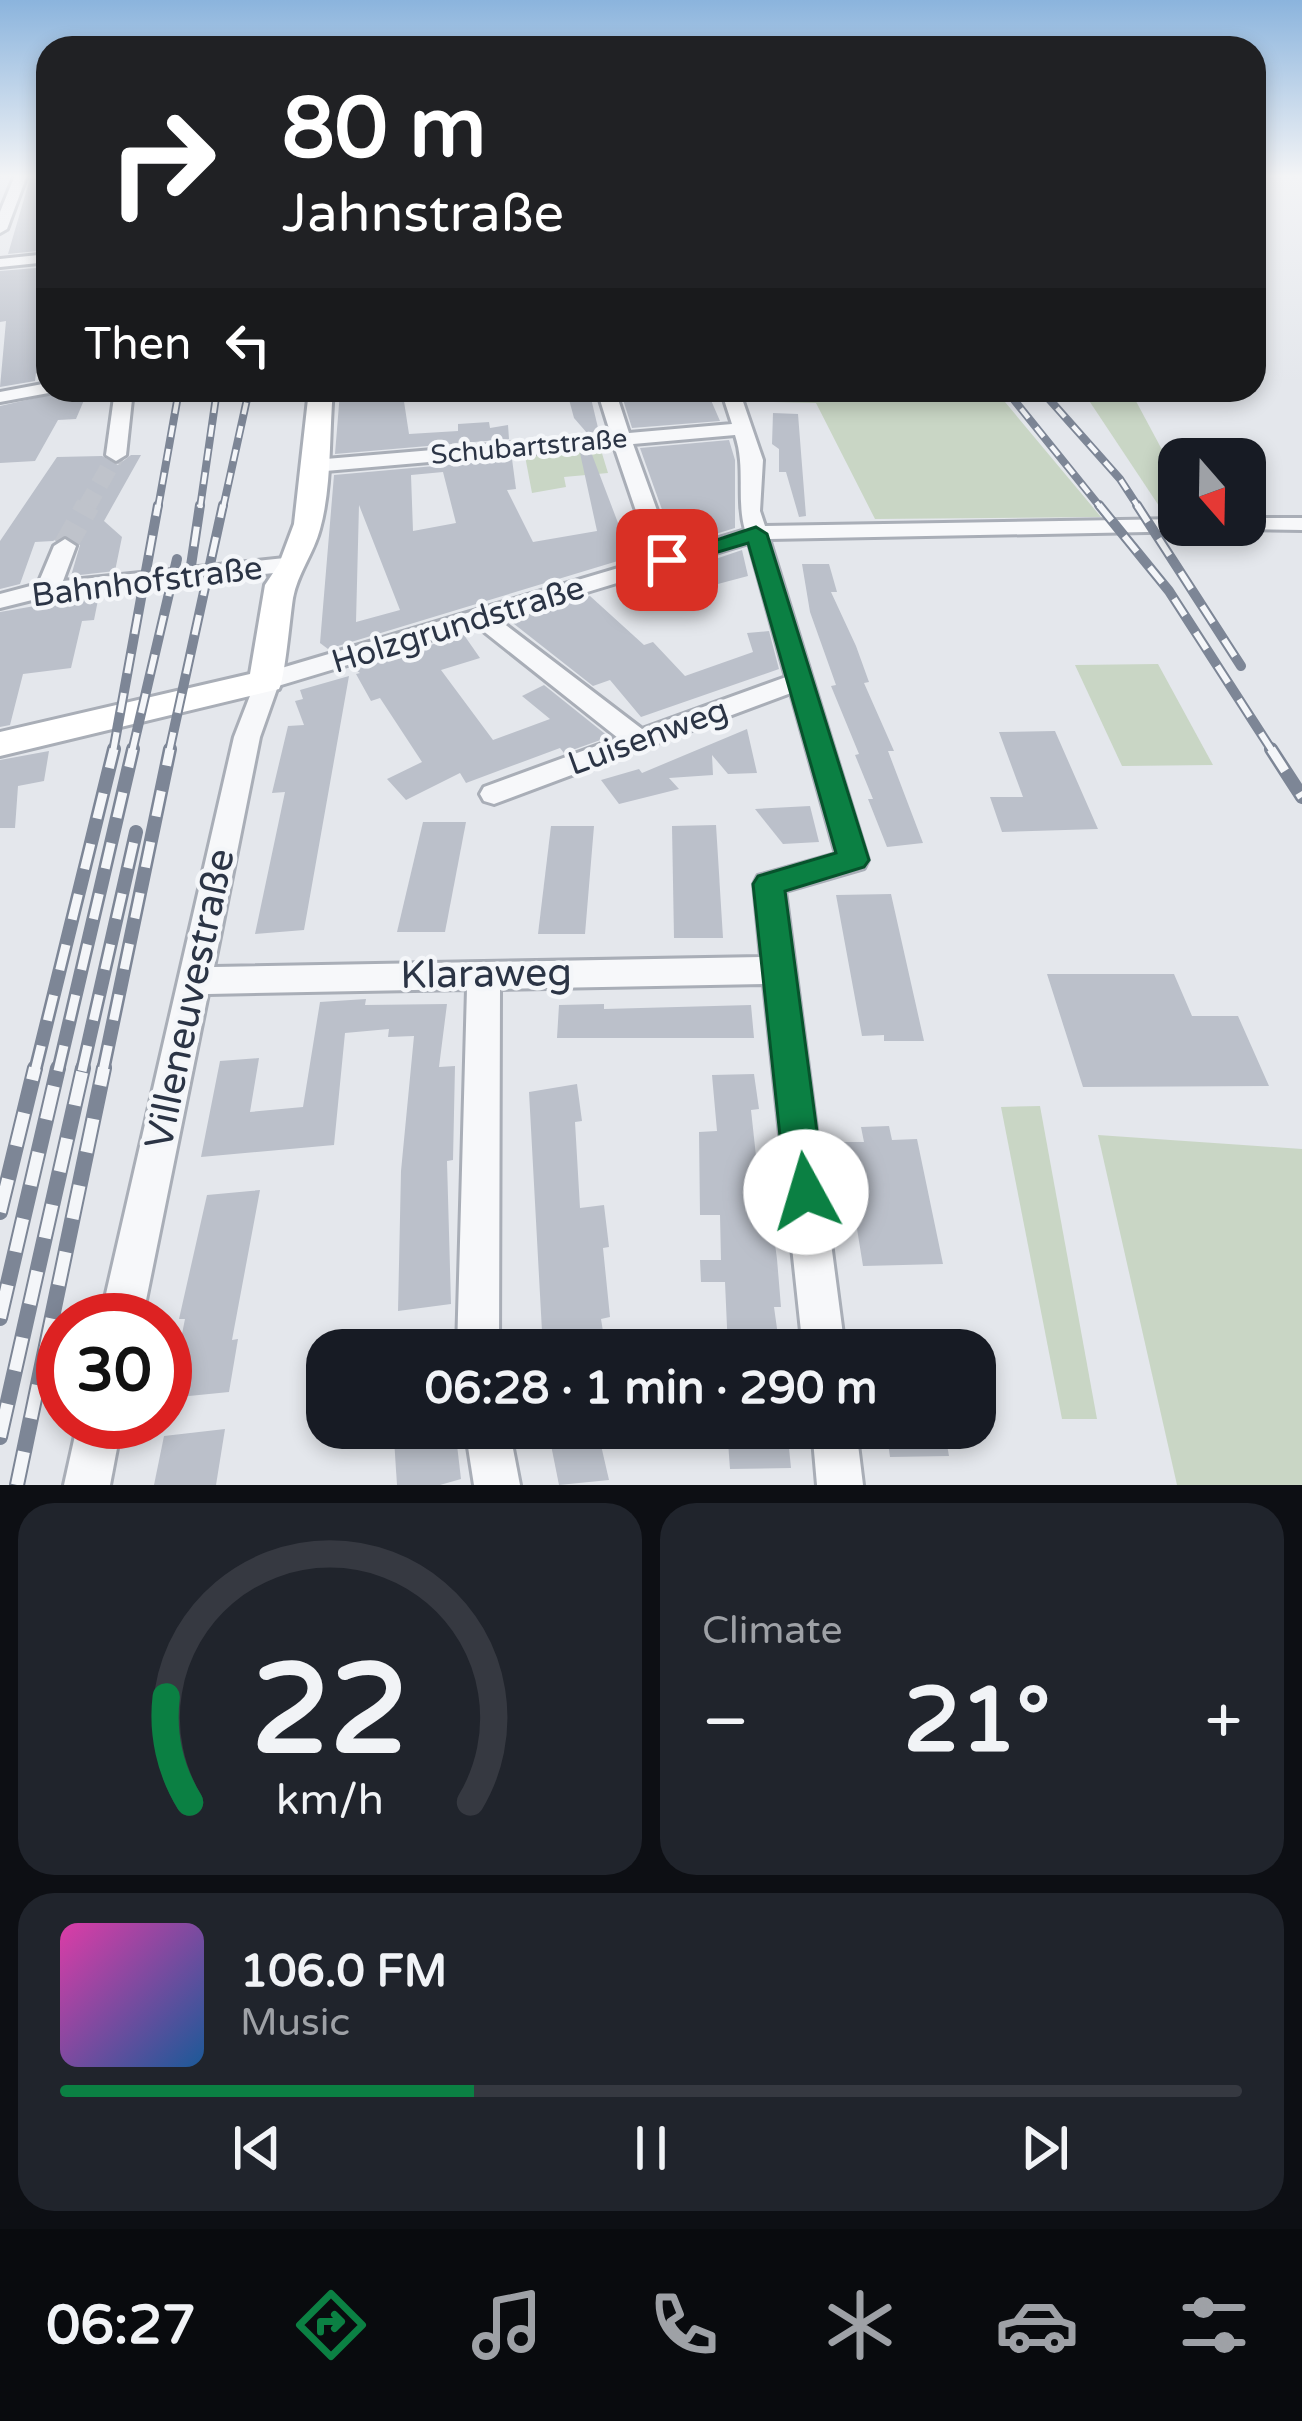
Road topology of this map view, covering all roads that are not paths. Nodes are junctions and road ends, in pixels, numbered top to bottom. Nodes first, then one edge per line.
1 (36, 259) edge
2 (0, 263) edge
3 (36, 390) edge
4 (0, 398) edge
5 (123, 402) edge
6 (320, 402) edge
7 (610, 402) edge
8 (735, 402) edge
9 (745, 429) junction
10 (621, 440) junction
11 (116, 455) tunnel mouth
12 (314, 466) junction
13 (1266, 524) edge
14 (1302, 524) edge
15 (1158, 525) edge
16 (756, 534) junction
17 (65, 546) tunnel mouth
18 (667, 560) junction
19 (294, 564) junction
20 (48, 589) junction
21 (0, 601) edge
22 (483, 619) junction
23 (802, 680) junction
24 (267, 681) junction
25 (216, 694) junction
26 (252, 718) junction
27 (638, 740) junction
28 (0, 744) edge
29 (494, 794) dead end
30 (781, 970) junction
31 (484, 974) junction
32 (192, 981) junction
33 (128, 1293) edge
34 (478, 1329) edge
35 (822, 1329) edge
36 (94, 1449) edge
37 (491, 1449) edge
38 (837, 1449) edge
39 (87, 1485) edge
40 (496, 1485) edge
41 (841, 1485) edge

1 - 2 street
3 - 4 street
5 - 11 street
6 - 12 main road, Bahnhofstraße
7 - 10 street
8 - 9 street
9 - 10 street, Schubartstraße
9 - 16 street
10 - 12 street, Schubartstraße
10 - 18 street
12 - 19 main road, Bahnhofstraße
13 - 14 street
15 - 16 street, Holzgrundstraße
16 - 18 street, Holzgrundstraße
16 - 23 street
17 - 20 street
18 - 22 street, Holzgrundstraße
19 - 20 street, Bahnhofstraße
19 - 24 main road, Bahnhofstraße
20 - 21 street, Bahnhofstraße
22 - 24 street, Holzgrundstraße
22 - 27 street
23 - 27 street, Luisenweg
23 - 30 street
24 - 25 main road, Holzgrundstraße
24 - 26 street, Villeneuvestraße
25 - 26 street
25 - 28 main road, Holzgrundstraße
26 - 32 street, Villeneuvestraße
27 - 29 street, Luisenweg
30 - 31 street, Klaraweg
30 - 35 street
31 - 32 street, Klaraweg
31 - 34 street
32 - 33 street, Villeneuvestraße
36 - 39 street
37 - 40 street
38 - 41 street

